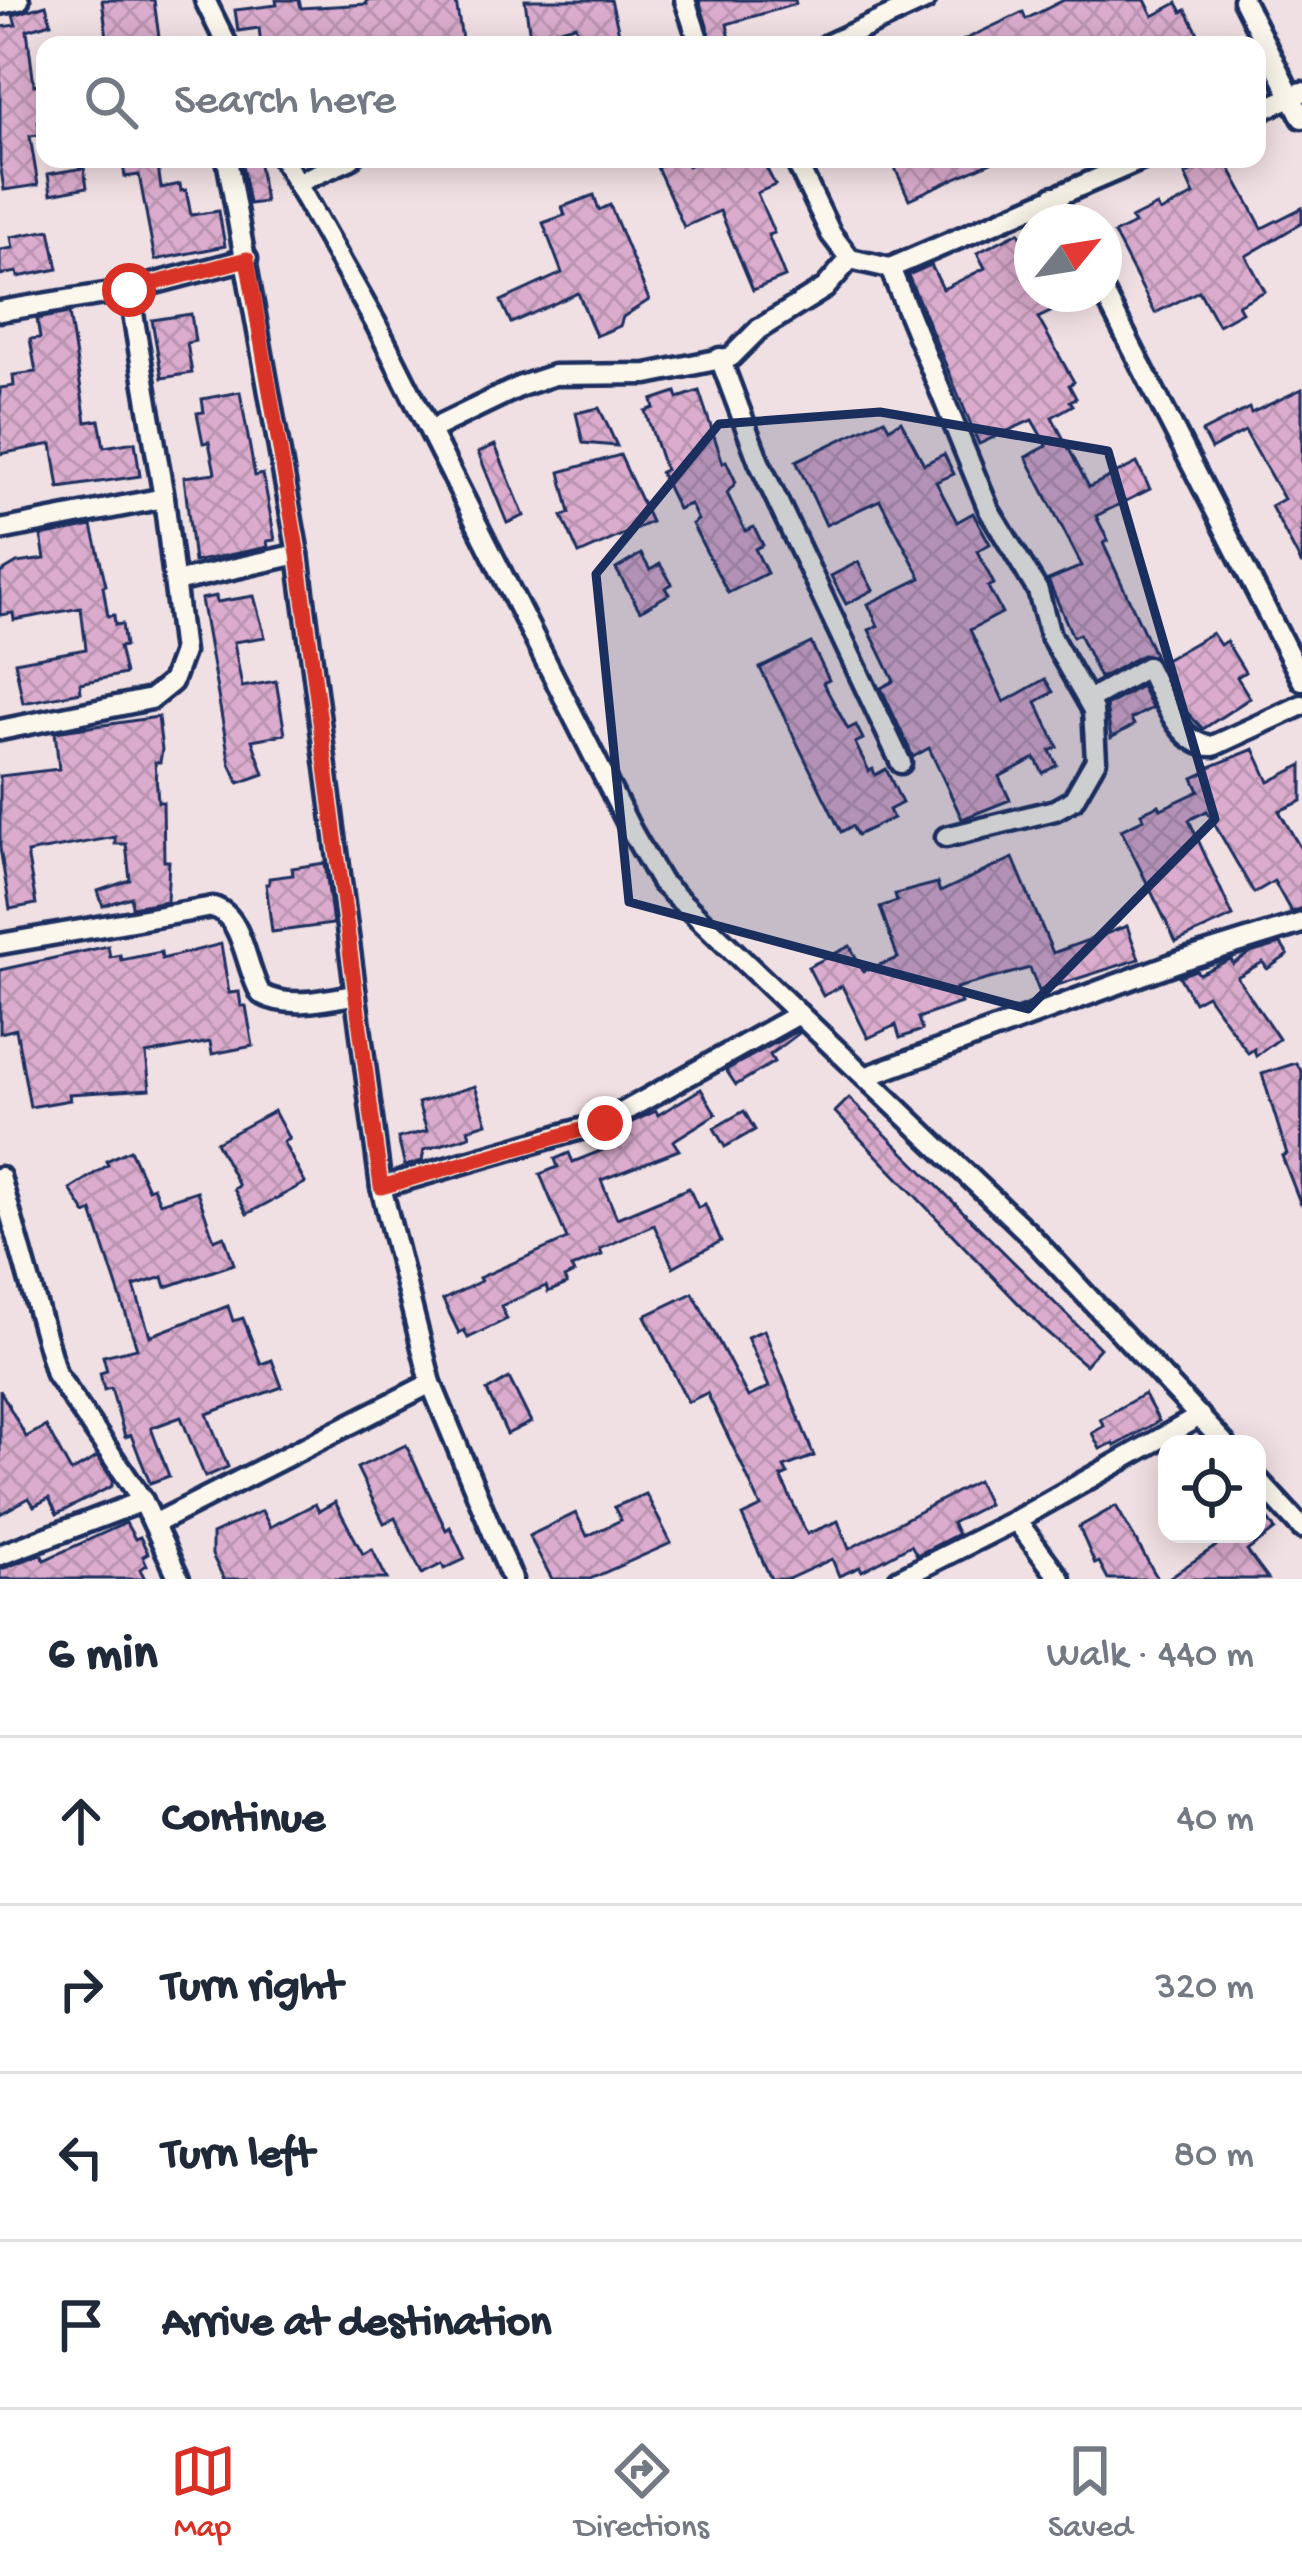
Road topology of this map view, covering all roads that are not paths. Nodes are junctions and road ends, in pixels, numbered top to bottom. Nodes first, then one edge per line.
1 (19, 0) edge
2 (685, 0) edge
3 (925, 0) edge
4 (1244, 0) edge
5 (0, 4) edge
6 (904, 4) edge
7 (209, 9) edge
8 (222, 36) edge
9 (697, 36) edge
10 (844, 36) edge
11 (1265, 36) edge
12 (1266, 38) edge
13 (1298, 94) edge
14 (1266, 108) edge
15 (1302, 118) edge
16 (229, 168) edge
17 (288, 168) edge
18 (331, 168) edge
19 (799, 168) edge
20 (1121, 168) edge
21 (297, 183) junction
22 (1054, 196) junction
23 (1058, 204) edge
24 (247, 259) junction
25 (850, 260) junction
26 (890, 268) junction
27 (129, 290) junction
28 (0, 311) edge
29 (1114, 312) edge
30 (720, 358) junction
31 (430, 430) junction
32 (164, 498) junction
33 (0, 530) edge
34 (298, 554) junction
35 (175, 582) junction
36 (1302, 680) edge
37 (1088, 700) junction
38 (1302, 705) edge
39 (0, 730) edge
40 (901, 763) dead end
41 (946, 837) dead end
42 (1302, 923) edge
43 (0, 944) edge
44 (353, 995) junction
45 (799, 1014) junction
46 (865, 1077) junction
47 (0, 1177) edge
48 (381, 1187) junction
49 (431, 1383) junction
50 (1200, 1416) junction
51 (1218, 1435) edge
52 (1266, 1488) edge
53 (143, 1501) junction
54 (1016, 1520) junction
55 (154, 1524) junction
56 (1302, 1528) edge
57 (0, 1556) edge
58 (507, 1578) edge
59 (179, 1579) edge
60 (899, 1579) edge
61 (1060, 1579) edge

1 - 5 street
2 - 9 street
3 - 6 street
4 - 11 street
6 - 10 street
7 - 8 street
12 - 13 street
13 - 14 street
13 - 15 street
16 - 24 street
17 - 21 street
18 - 21 street
19 - 25 street
20 - 22 street
21 - 31 street
22 - 23 street
22 - 26 street
24 - 27 street
24 - 34 street
25 - 26 street
25 - 30 street
26 - 37 street
27 - 28 street
27 - 32 street
29 - 36 street
30 - 31 street
30 - 40 street
31 - 45 street
32 - 33 street
32 - 35 street
34 - 35 street
34 - 44 street
35 - 39 street
37 - 38 street
37 - 41 street
42 - 46 street
43 - 44 street
44 - 48 street
45 - 46 street
45 - 48 street
46 - 50 street
47 - 53 street
48 - 49 street
49 - 55 street
49 - 58 street
50 - 51 street
50 - 54 street
52 - 56 street
53 - 55 street
53 - 57 street
54 - 60 street
54 - 61 street
55 - 59 street

